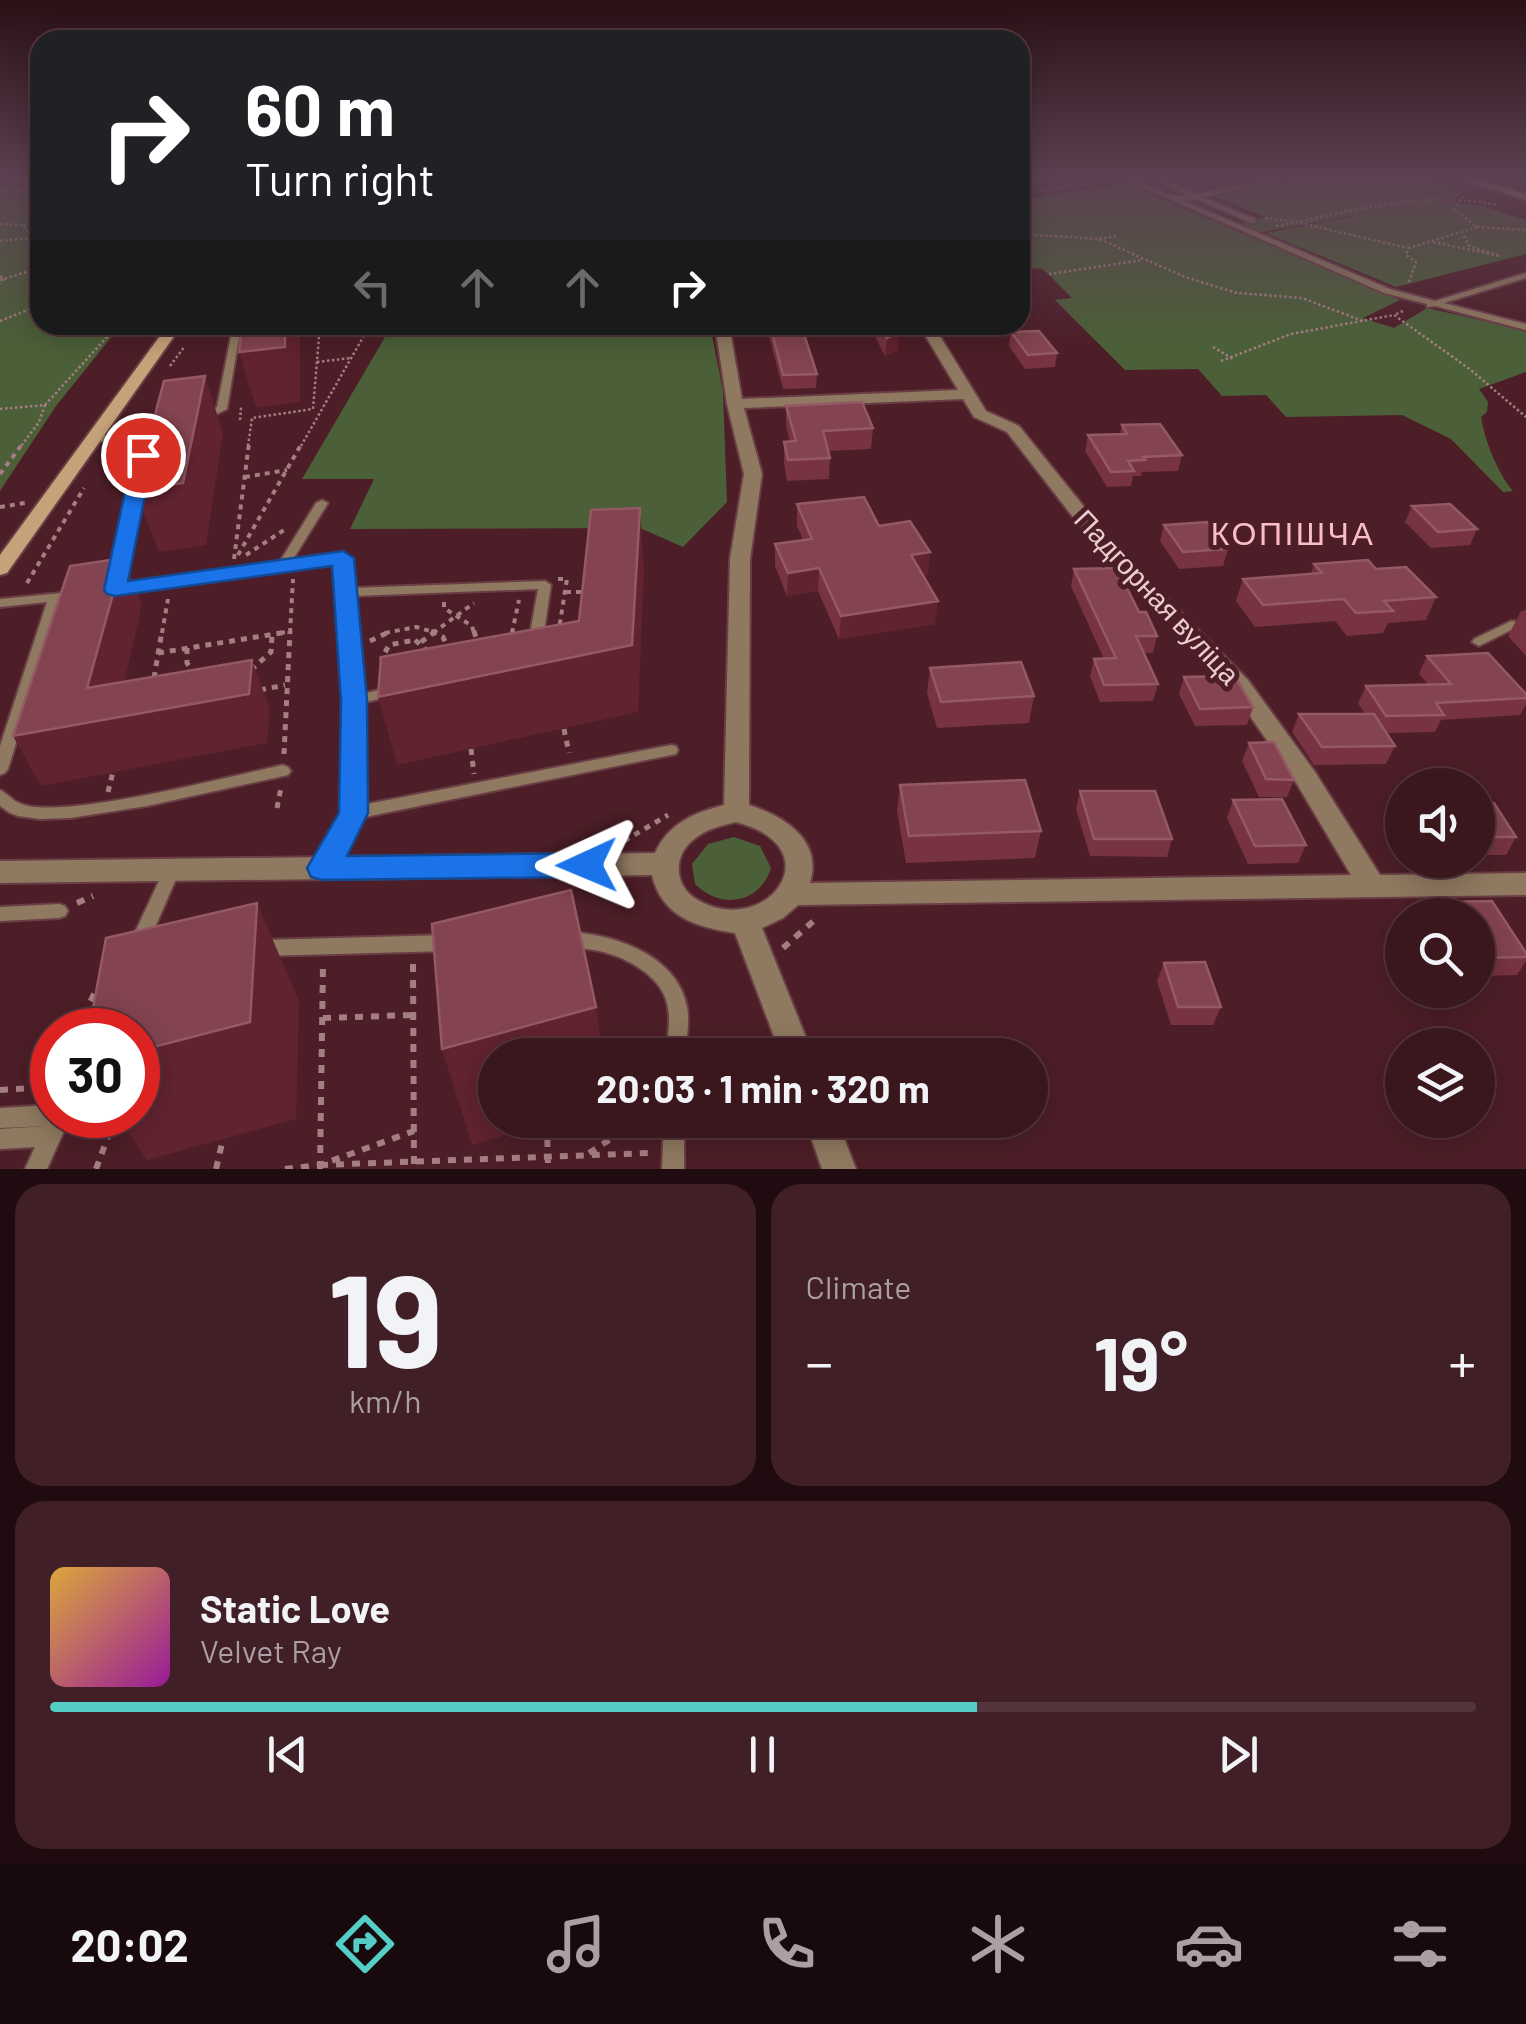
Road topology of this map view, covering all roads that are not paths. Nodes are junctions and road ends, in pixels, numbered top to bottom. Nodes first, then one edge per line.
1 (1252, 234) edge
2 (1526, 274) edge
3 (1430, 305) junction
4 (1526, 327) edge
5 (168, 335) edge
6 (235, 335) edge
7 (724, 335) edge
8 (932, 335) edge
9 (966, 394) junction
10 (735, 404) junction
11 (194, 421) edge
12 (179, 426) edge
13 (147, 436) junction
14 (96, 439) junction
15 (322, 503) dead end
16 (283, 569) junction
17 (0, 570) edge
18 (115, 590) junction
19 (100, 592) edge
20 (346, 592) junction
21 (85, 594) edge
22 (54, 598) junction
23 (0, 604) edge
24 (1526, 626) edge
25 (1479, 642) dead end
26 (532, 664) edge
27 (408, 689) edge
28 (354, 700) junction
29 (671, 750) dead end
30 (0, 769) edge
31 (283, 771) road end
32 (0, 796) edge
33 (736, 812) junction
34 (354, 813) junction
35 (664, 864) junction
36 (322, 868) junction
37 (172, 870) junction
38 (1, 874) edge
39 (1526, 884) edge
40 (1372, 886) junction
41 (792, 894) junction
42 (59, 911) dead end
43 (0, 914) edge
44 (746, 921) junction
45 (550, 940) edge
46 (470, 942) edge
47 (233, 949) edge
48 (154, 951) edge
49 (676, 1038) edge
50 (791, 1038) edge
51 (0, 1118) edge
52 (30, 1120) edge
53 (30, 1130) edge
54 (49, 1138) edge
55 (674, 1138) edge
56 (827, 1138) edge
57 (0, 1139) edge
58 (36, 1169) edge
59 (673, 1169) edge
60 (838, 1169) edge

1 - 3 lane
2 - 3 lane
3 - 4 lane
5 - 14 main road
6 - 11 lane
7 - 10 street
8 - 9 street, Падгорная вуліца
9 - 10 street
9 - 40 street, Падгорная вуліца
10 - 33 street
12 - 13 lane
13 - 14 lane
13 - 18 lane
14 - 17 main road
15 - 16 lane
16 - 18 lane
16 - 20 lane
18 - 19 lane
20 - 26 lane
20 - 28 lane
21 - 22 lane
22 - 23 lane
22 - 30 lane
24 - 25 lane
27 - 28 lane
28 - 34 lane
29 - 34 lane
31 - 32 lane
33 - 35 street
33 - 41 street
34 - 36 lane
35 - 36 street
35 - 44 street
36 - 37 street
37 - 38 street
37 - 48 lane
39 - 40 street
40 - 41 street
41 - 44 street
42 - 43 lane
44 - 50 street
45 - 49 lane
46 - 47 lane
51 - 52 lane
53 - 57 lane
54 - 58 lane
55 - 59 lane
56 - 60 street

